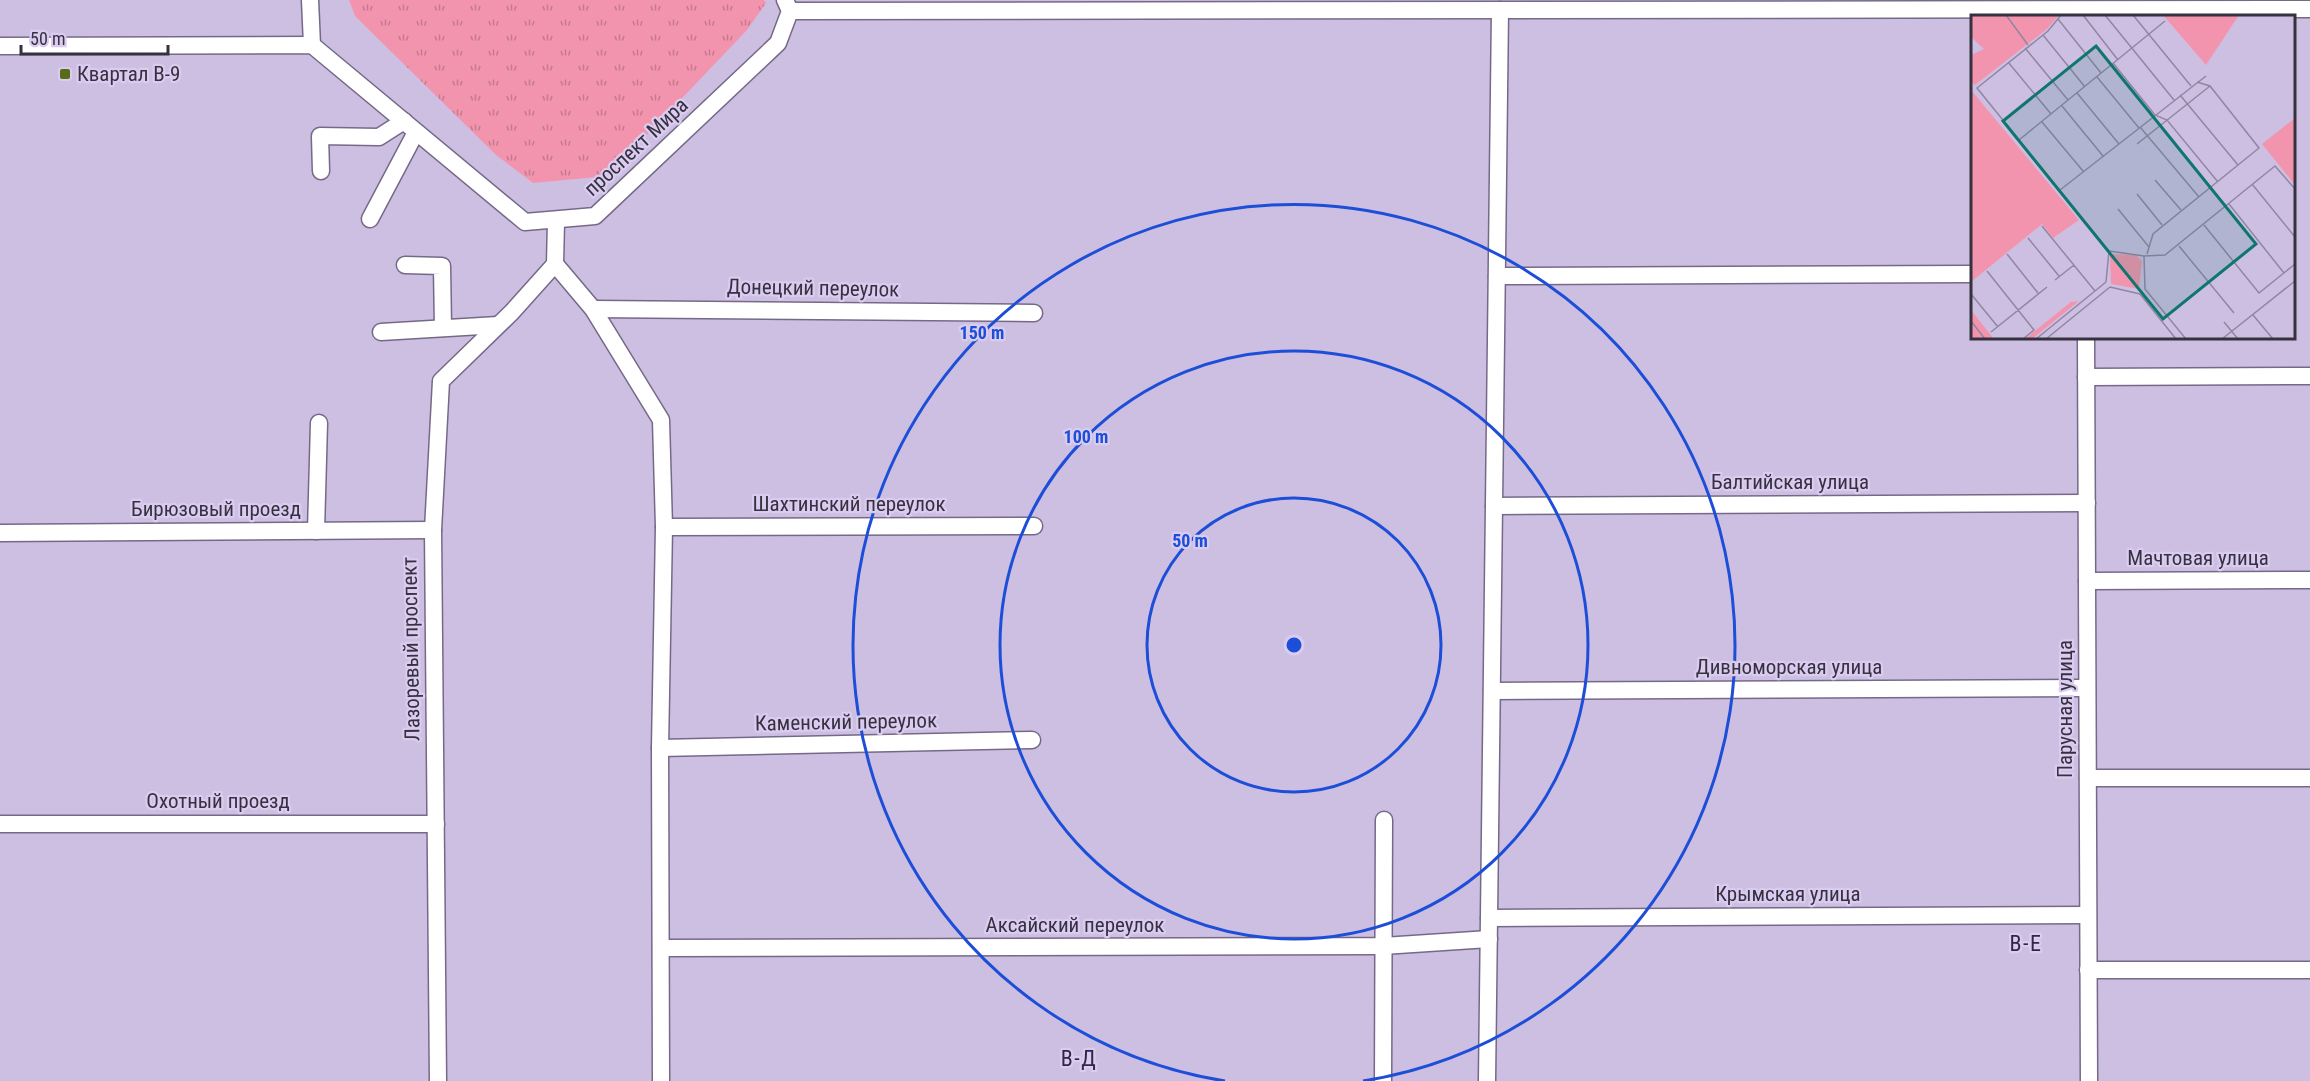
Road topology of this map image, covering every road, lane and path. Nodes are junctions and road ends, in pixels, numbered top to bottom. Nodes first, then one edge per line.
1 (310, 0) edge
2 (787, 5) edge
3 (2310, 9) edge
4 (1500, 10) junction
5 (2085, 13) edge
6 (312, 45) junction
7 (0, 46) edge
8 (410, 127) junction
9 (321, 171) dead end
10 (370, 219) dead end
11 (556, 222) junction
12 (555, 264) junction
13 (405, 265) dead end
14 (1971, 274) edge
15 (1497, 276) junction
16 (593, 309) junction
17 (1034, 313) dead end
18 (498, 326) junction
19 (443, 328) junction
20 (381, 332) dead end
21 (2086, 339) edge
22 (2310, 376) edge
23 (2086, 377) junction
24 (319, 423) dead end
25 (2086, 503) junction
26 (1494, 506) junction
27 (1034, 525) dead end
28 (664, 527) junction
29 (432, 530) junction
30 (316, 531) junction
31 (0, 533) edge
32 (2310, 580) edge
33 (2087, 581) junction
34 (2087, 688) junction
35 (1492, 691) junction
36 (1032, 740) dead end
37 (660, 748) junction
38 (2088, 778) junction
39 (2310, 778) edge
40 (1384, 820) dead end
41 (0, 824) edge
42 (436, 824) junction
43 (2088, 915) junction
44 (1489, 918) junction
45 (1489, 939) junction
46 (1383, 946) junction
47 (661, 948) junction
48 (2088, 970) junction
49 (2310, 970) edge
50 (438, 1081) edge
51 (661, 1081) edge
52 (1383, 1081) edge
53 (1487, 1081) edge
54 (2089, 1081) edge

1 - 6 street
2 - 4 street, проспект Мира
2 - 11 street, проспект Мира
3 - 5 street, проспект Мира
4 - 5 street, проспект Мира
4 - 15 street
6 - 7 street
6 - 8 street, проспект Мира
8 - 9 street
8 - 10 street
8 - 11 street, проспект Мира
11 - 12 street
12 - 16 street
12 - 18 street, Лазоревый проспект
13 - 19 street
14 - 15 street
15 - 26 street
16 - 17 street, Донецкий переулок
16 - 28 street
18 - 19 street
18 - 29 street, Лазоревый проспект
19 - 20 street
21 - 23 street, Парусная улица
22 - 23 street
23 - 25 street, Парусная улица
24 - 30 street
25 - 26 street, Балтийская улица
25 - 33 street, Парусная улица
26 - 35 street
27 - 28 street, Шахтинский переулок
28 - 37 street
29 - 30 street, Бирюзовый проезд
29 - 42 street, Лазоревый проспект
30 - 31 street, Бирюзовый проезд
32 - 33 street, Мачтовая улица
33 - 34 street, Парусная улица
34 - 35 street, Дивноморская улица
34 - 38 street, Парусная улица
35 - 44 street
36 - 37 street, Каменский переулок
37 - 47 street
38 - 39 street
38 - 43 street, Парусная улица
40 - 46 street
41 - 42 street, Охотный проезд
42 - 50 street, Лазоревый проспект
43 - 44 street, Крымская улица
43 - 48 street, Парусная улица
44 - 45 street
45 - 46 street, Аксайский переулок
45 - 53 street
46 - 47 street, Аксайский переулок
46 - 52 street
47 - 51 street
48 - 49 street
48 - 54 street, Парусная улица

